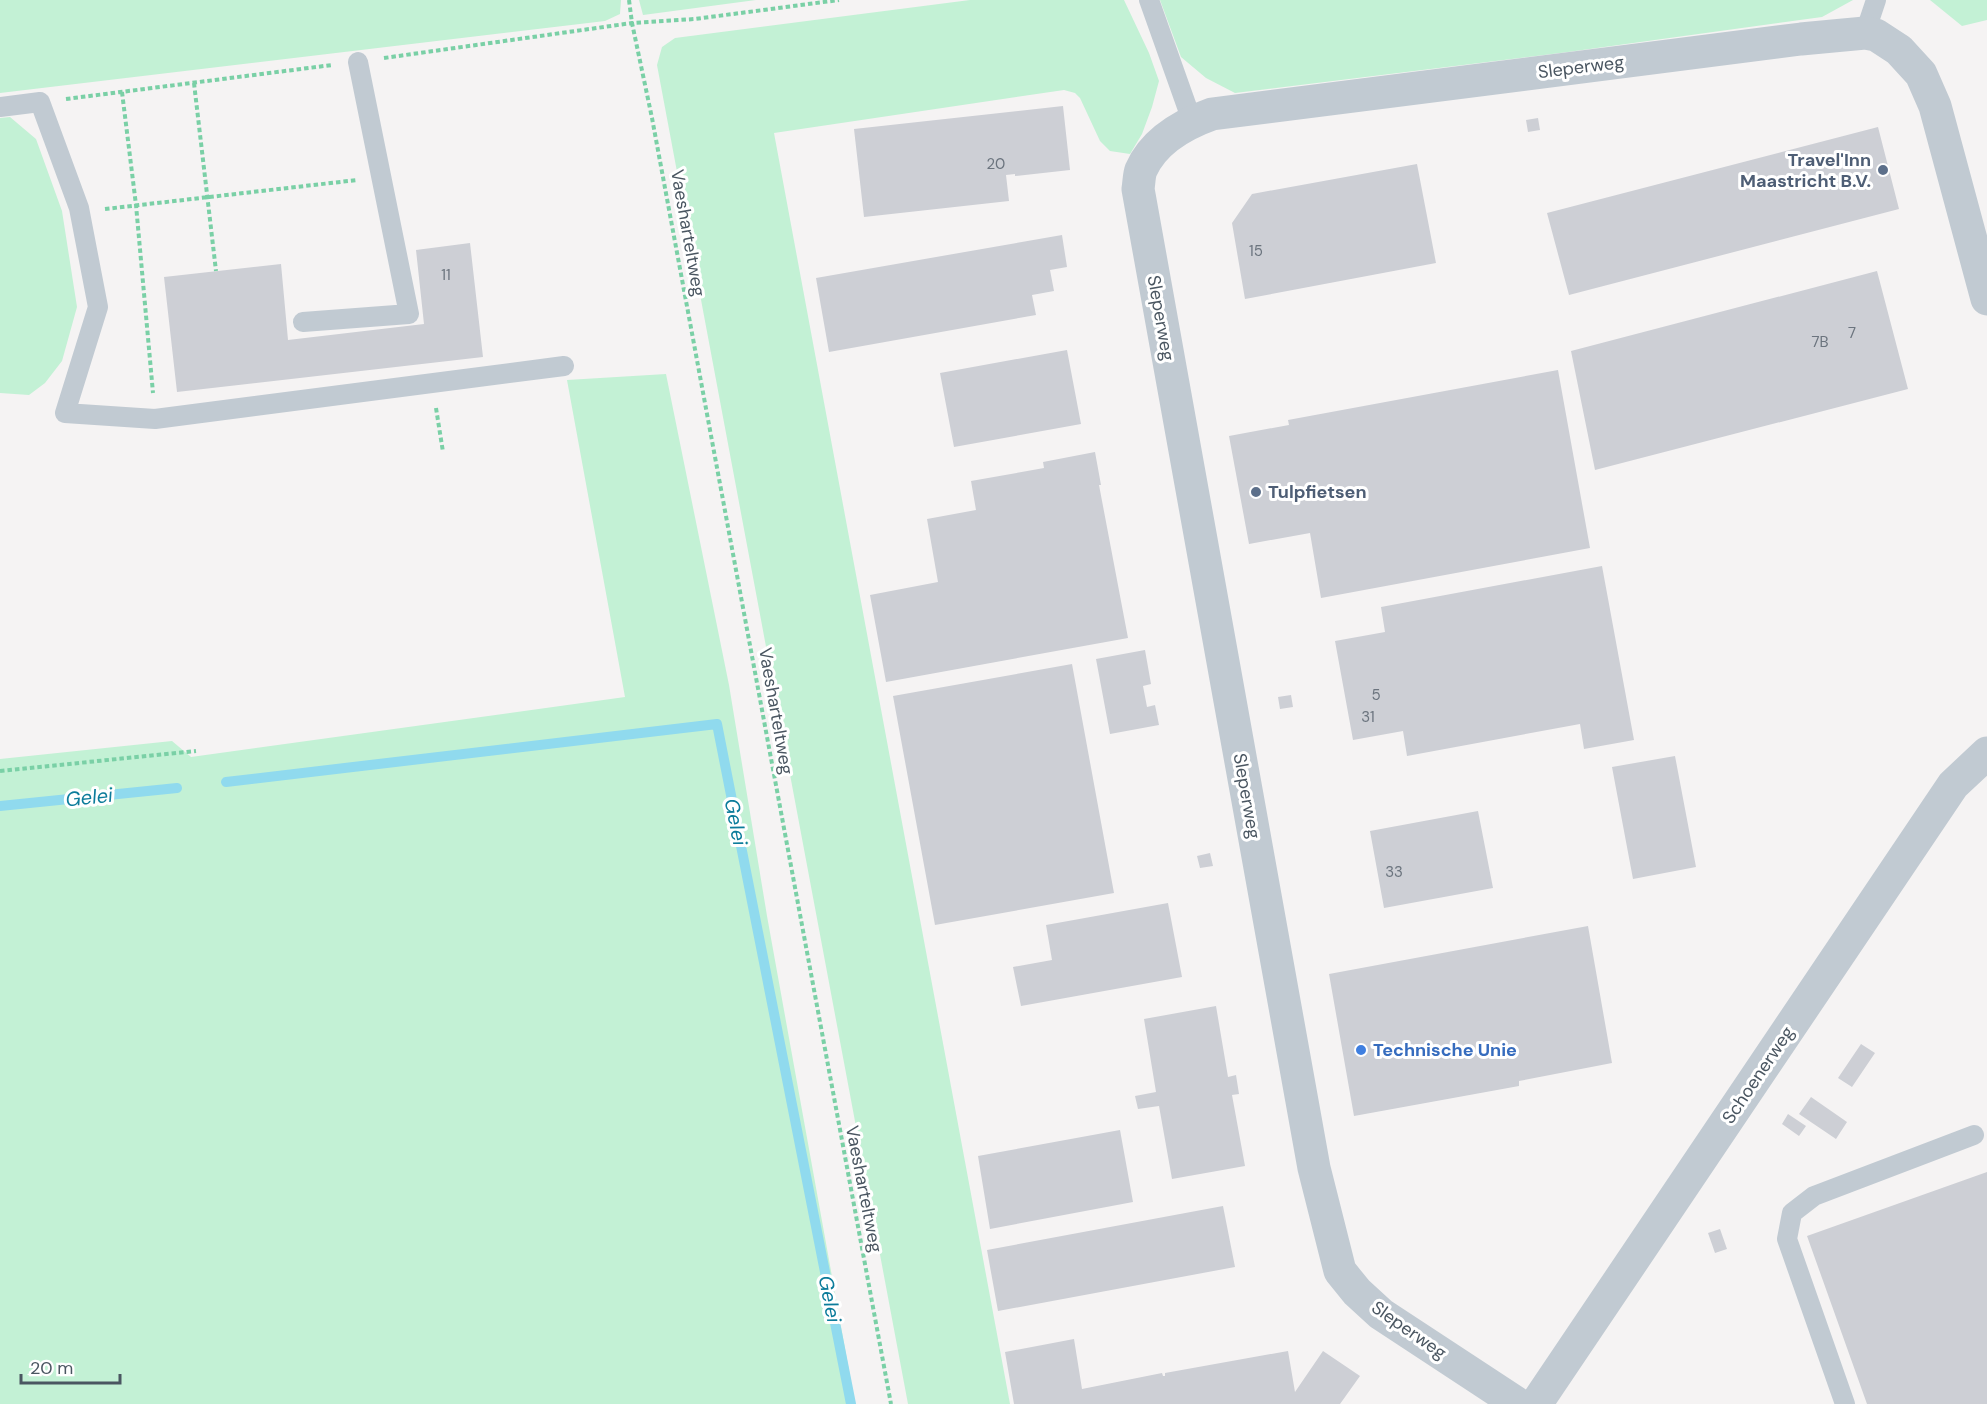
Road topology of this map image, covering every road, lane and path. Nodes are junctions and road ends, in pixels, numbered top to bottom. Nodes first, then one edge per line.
1 (629, 0) edge
2 (839, 0) edge
3 (1149, 0) edge
4 (1876, 0) edge
5 (632, 23) junction
6 (1864, 33) junction
7 (358, 62) dead end
8 (194, 83) dead end
9 (122, 92) dead end
10 (0, 106) edge
11 (1192, 121) junction
12 (381, 177) junction
13 (208, 197) junction
14 (136, 205) junction
15 (80, 212) junction
16 (216, 271) dead end
17 (1987, 299) edge
18 (303, 321) dead end
19 (564, 366) dead end
20 (432, 383) junction
21 (155, 419) junction
22 (443, 452) dead end
23 (196, 751) dead end
24 (1987, 753) edge
25 (0, 771) edge
26 (1974, 1135) dead end
27 (891, 1404) edge
28 (1518, 1404) edge
29 (1536, 1404) edge
30 (1845, 1404) edge

1 - 5 path, Vaesharteltweg
2 - 5 path
3 - 11 lane
4 - 6 lane
5 - 27 path, Vaesharteltweg
6 - 11 street, Sleperweg
6 - 17 street, Sleperweg
7 - 12 lane
8 - 13 path
9 - 14 path
10 - 15 lane
11 - 28 street, Sleperweg
12 - 13 path
12 - 18 lane
13 - 14 path
13 - 16 path
14 - 15 path
14 - 21 path
15 - 21 lane
19 - 20 lane
20 - 21 lane
20 - 22 path
23 - 25 path
24 - 29 street, Schoenerweg
26 - 30 lane

